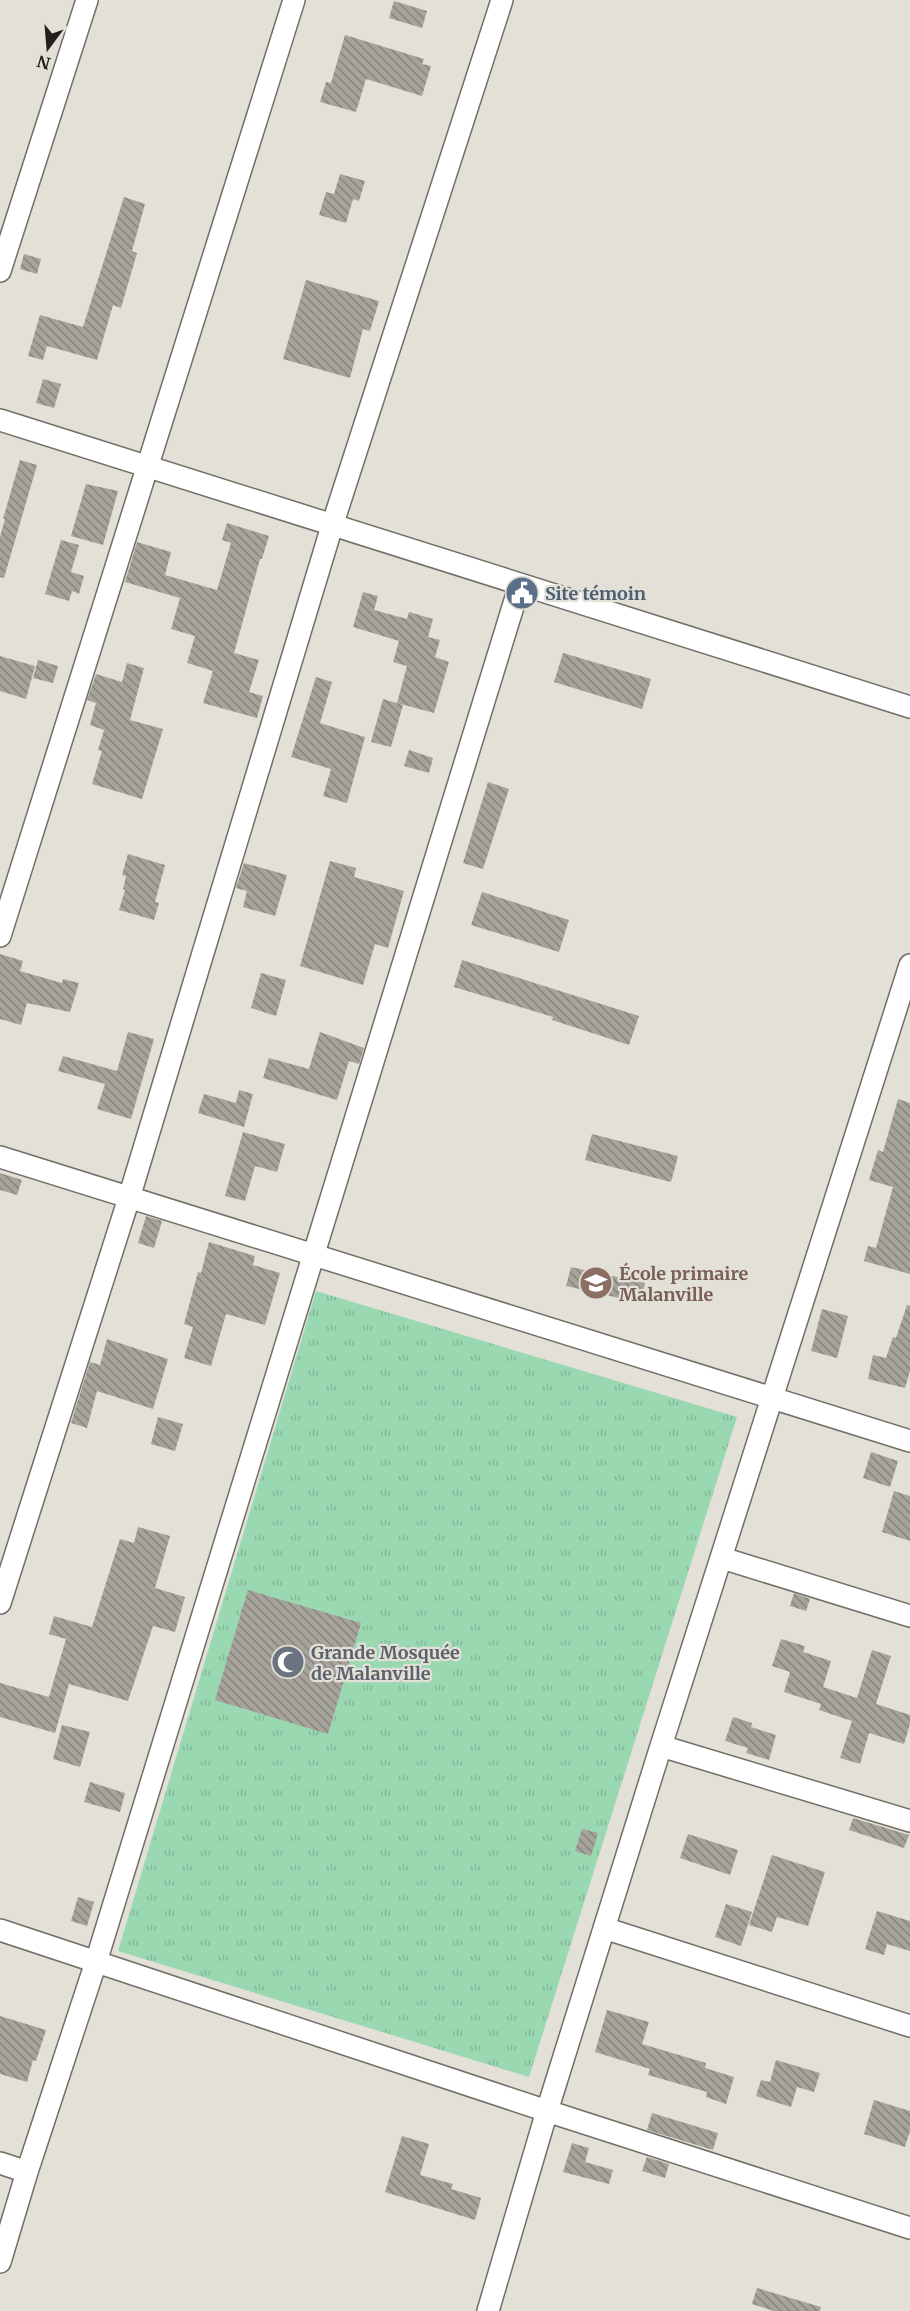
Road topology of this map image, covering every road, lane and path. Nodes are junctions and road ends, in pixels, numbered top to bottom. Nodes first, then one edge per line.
1 (87, 0) edge
2 (294, 0) edge
3 (502, 0) edge
4 (0, 271) edge
5 (0, 420) edge
6 (147, 467) junction
7 (332, 526) junction
8 (520, 584) junction
9 (910, 707) edge
10 (0, 936) edge
11 (910, 965) edge
12 (0, 1157) edge
13 (129, 1198) junction
14 (314, 1255) junction
15 (771, 1398) junction
16 (910, 1441) edge
17 (722, 1558) junction
18 (0, 1603) edge
19 (910, 1616) edge
20 (661, 1746) junction
21 (910, 1821) edge
22 (604, 1928) junction
23 (0, 1930) edge
24 (96, 1962) junction
25 (910, 2026) edge
26 (547, 2111) junction
27 (0, 2163) edge
28 (27, 2172) junction
29 (910, 2228) edge
30 (0, 2262) edge
31 (493, 2310) edge

1 - 4 street
2 - 6 street
3 - 7 street
5 - 6 street
6 - 7 street
6 - 10 street
7 - 8 street
7 - 13 street
8 - 9 street
8 - 14 street
11 - 15 street
12 - 13 street
13 - 14 street
13 - 18 street
14 - 15 street
14 - 24 street
15 - 16 street
15 - 17 street
17 - 19 street
17 - 20 street
20 - 21 street
20 - 22 street
22 - 25 street
22 - 26 street
23 - 24 street
24 - 26 street
24 - 28 street
26 - 29 street
26 - 31 street
27 - 28 street
28 - 30 street

